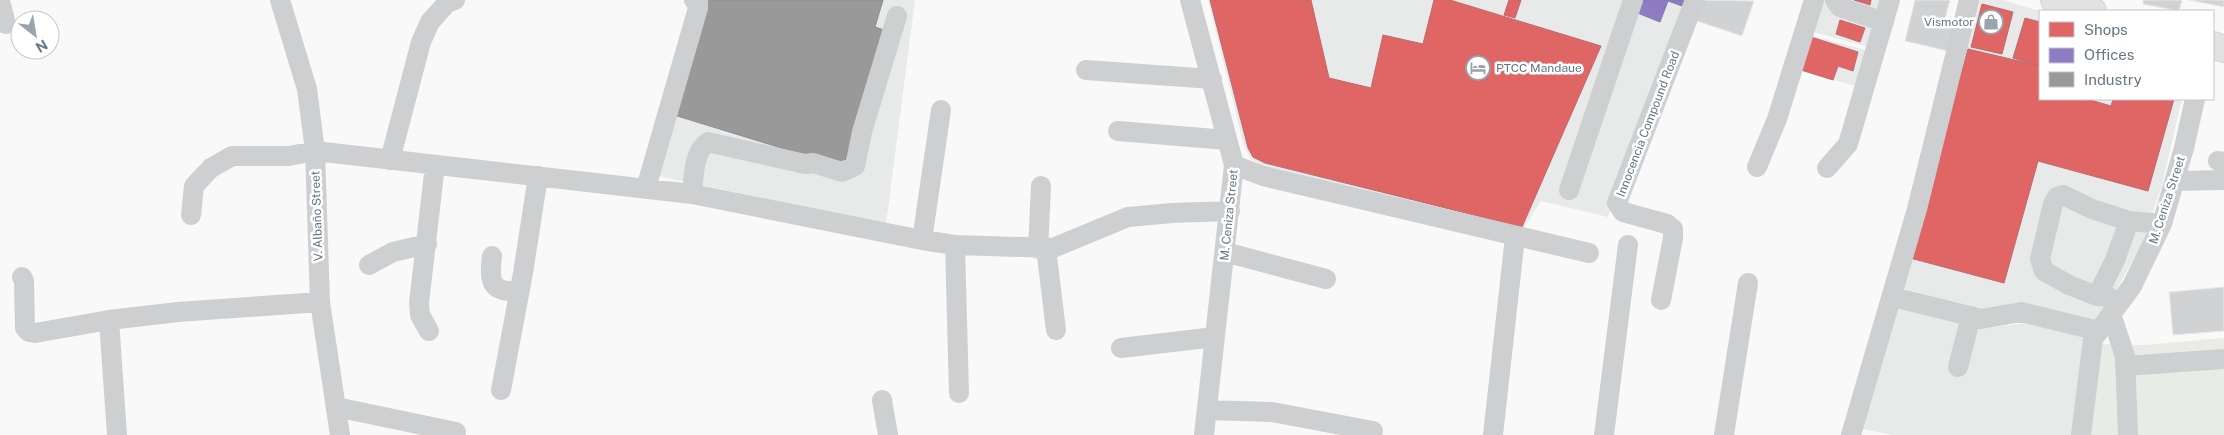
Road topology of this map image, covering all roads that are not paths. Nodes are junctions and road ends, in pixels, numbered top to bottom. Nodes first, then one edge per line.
1 (0, 0) edge
2 (280, 0) edge
3 (456, 0) edge
4 (694, 0) edge
5 (1190, 0) edge
6 (1633, 0) edge
7 (1695, 0) edge
8 (1814, 0) edge
9 (1835, 0) edge
10 (1890, 0) edge
11 (1969, 0) edge
12 (2054, 0) edge
13 (2090, 10) edge
14 (897, 16) dead end
15 (1884, 22) junction
16 (6, 24) dead end
17 (1086, 70) dead end
18 (1212, 79) junction
19 (2195, 100) edge
20 (941, 110) dead end
21 (1118, 131) dead end
22 (1227, 140) junction
23 (315, 151) junction
24 (390, 160) junction
25 (435, 165) junction
26 (1234, 165) junction
27 (1757, 167) dead end
28 (1827, 168) dead end
29 (2222, 168) edge
30 (538, 176) junction
31 (2175, 181) junction
32 (1041, 186) dead end
33 (646, 188) junction
34 (1569, 190) dead end
35 (692, 194) junction
36 (1230, 211) junction
37 (191, 215) dead end
38 (2128, 221) junction
39 (2162, 224) junction
40 (1515, 237) junction
41 (922, 240) junction
42 (427, 244) junction
43 (955, 245) junction
44 (1628, 245) dead end
45 (1042, 249) junction
46 (1225, 252) junction
47 (1589, 253) dead end
48 (492, 256) dead end
49 (369, 265) dead end
50 (22, 277) dead end
51 (1326, 279) dead end
52 (1748, 283) dead end
53 (519, 292) junction
54 (2097, 296) junction
55 (1893, 297) junction
56 (2123, 298) junction
57 (1661, 300) dead end
58 (320, 302) junction
59 (2111, 314) junction
60 (1971, 316) junction
61 (109, 320) junction
62 (1056, 330) dead end
63 (430, 331) dead end
64 (2099, 331) junction
65 (1215, 338) junction
66 (1121, 348) dead end
67 (2224, 358) edge
68 (2125, 366) junction
69 (1958, 367) dead end
70 (501, 390) dead end
71 (960, 393) dead end
72 (882, 400) dead end
73 (336, 407) junction
74 (1208, 410) junction
75 (456, 432) dead end
76 (1373, 432) dead end
77 (117, 435) edge
78 (340, 435) edge
79 (888, 435) edge
80 (1204, 435) edge
81 (1493, 435) edge
82 (1604, 435) edge
83 (1724, 435) edge
84 (1851, 435) edge
85 (2081, 435) edge
86 (2128, 435) edge

1 - 16 street
2 - 23 street, V. Albaño Street
3 - 24 street
4 - 33 street
5 - 18 street, M. Ceniza Street
6 - 34 street
7 - 57 street, Innocencia Compound Road
8 - 27 street
9 - 15 street
10 - 15 street
11 - 55 street
12 - 13 main road
14 - 35 street
15 - 28 street
17 - 18 street
18 - 22 street, M. Ceniza Street
19 - 31 street, M. Ceniza Street
20 - 41 street
21 - 22 street
22 - 26 street, M. Ceniza Street
23 - 24 street
23 - 37 street
23 - 58 street, V. Albaño Street
24 - 25 street
25 - 30 street
25 - 42 street
26 - 36 street, M. Ceniza Street
26 - 40 street
29 - 31 street
30 - 33 street
30 - 53 street
31 - 39 street, M. Ceniza Street
32 - 45 street
33 - 35 street
35 - 41 street
36 - 45 street
36 - 46 street, M. Ceniza Street
38 - 39 street
38 - 54 street
38 - 54 street
39 - 56 street, M. Ceniza Street
40 - 47 street
40 - 81 street
41 - 43 street
42 - 49 street
42 - 63 street
43 - 45 street
43 - 71 street
44 - 82 street
45 - 62 street
46 - 51 street
46 - 65 street, M. Ceniza Street
48 - 53 street
50 - 61 street
52 - 83 street
53 - 70 street
54 - 56 street
55 - 60 street
55 - 84 street
56 - 59 street, M. Ceniza Street
58 - 61 street
58 - 73 street, V. Albaño Street
59 - 64 street, M. Ceniza Street
59 - 68 street
60 - 64 street
60 - 69 street
61 - 77 street
64 - 85 street, M. Ceniza Street
65 - 66 street
65 - 74 street, M. Ceniza Street
67 - 68 street
68 - 86 street
72 - 79 street
73 - 75 street
73 - 78 street, V. Albaño Street
74 - 76 street
74 - 80 street, M. Ceniza Street

